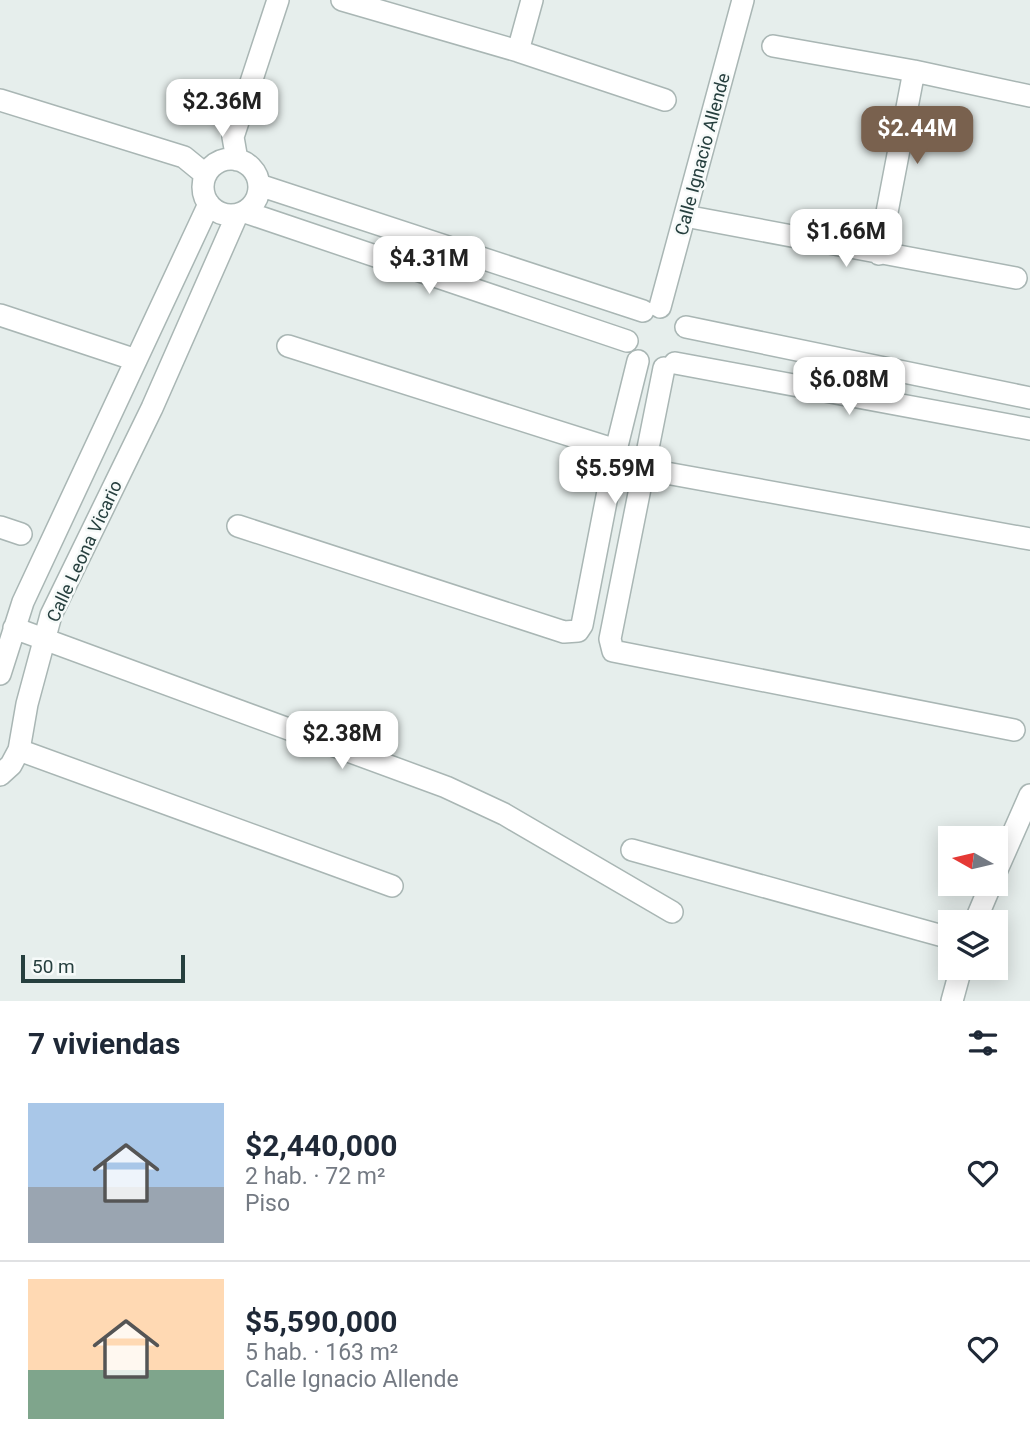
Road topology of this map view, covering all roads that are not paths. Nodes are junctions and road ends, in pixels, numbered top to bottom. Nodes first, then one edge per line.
1 (278, 0) edge
2 (342, 0) edge
3 (532, 0) edge
4 (743, 0) edge
5 (773, 46) dead end
6 (518, 51) junction
7 (914, 71) junction
8 (1030, 96) edge
9 (0, 100) edge
10 (665, 100) dead end
11 (237, 160) junction
12 (206, 175) junction
13 (259, 185) junction
14 (209, 204) junction
15 (241, 213) junction
16 (685, 216) junction
17 (879, 254) junction
18 (1016, 278) dead end
19 (651, 309) junction
20 (0, 315) edge
21 (686, 327) junction
22 (627, 341) junction
23 (288, 346) dead end
24 (136, 360) junction
25 (638, 361) junction
26 (670, 365) junction
27 (122, 393) junction
28 (1030, 398) edge
29 (152, 408) junction
30 (1030, 429) edge
31 (616, 450) junction
32 (644, 469) junction
33 (238, 526) dead end
34 (0, 527) edge
35 (21, 534) dead end
36 (1030, 539) edge
37 (14, 628) junction
38 (44, 640) junction
39 (0, 674) edge
40 (1014, 730) dead end
41 (19, 750) junction
42 (0, 775) edge
43 (1030, 795) edge
44 (1008, 845) edge
45 (632, 850) dead end
46 (391, 886) dead end
47 (672, 912) dead end
48 (938, 934) edge
49 (958, 980) edge
50 (953, 1001) edge

1 - 11 street
2 - 6 street
3 - 6 street
4 - 16 street, Calle Ignacio Allende
5 - 7 street
6 - 10 street
7 - 8 street
7 - 17 street
9 - 12 street
11 - 12 street
11 - 13 street
12 - 14 street
13 - 15 street
13 - 19 street
14 - 15 street
14 - 24 street, Calle Leona Vicario
15 - 22 street
15 - 29 street, Calle Leona Vicario
16 - 17 street
16 - 19 street, Calle Ignacio Allende
17 - 18 street
19 - 21 street
19 - 22 street
20 - 24 street
21 - 26 street
21 - 28 street
22 - 25 street
23 - 31 street
24 - 27 street, Calle Leona Vicario
25 - 26 street
25 - 31 street
26 - 30 street
26 - 32 street
27 - 29 street
27 - 37 street, Calle Leona Vicario
29 - 38 street, Calle Leona Vicario
31 - 33 street
32 - 36 street
32 - 40 street
34 - 35 street
37 - 38 street
37 - 39 street, Calle Leona Vicario
38 - 41 street, Calle Leona Vicario
38 - 47 street
41 - 42 street, Calle Leona Vicario
41 - 46 street
43 - 44 street
45 - 48 street
49 - 50 street

